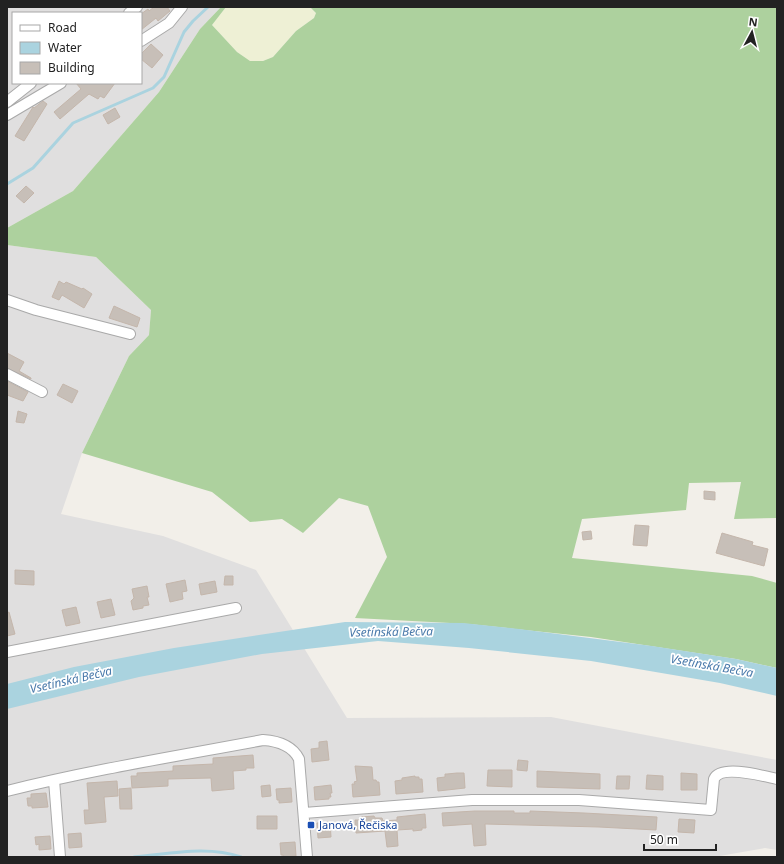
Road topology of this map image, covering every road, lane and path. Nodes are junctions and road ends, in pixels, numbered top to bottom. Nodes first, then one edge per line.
1 (182, 7) edge
2 (142, 40) edge
3 (30, 84) edge
4 (59, 84) edge
5 (7, 102) edge
6 (7, 115) edge
7 (7, 300) edge
8 (130, 334) dead end
9 (7, 374) edge
10 (42, 392) dead end
11 (236, 608) dead end
12 (7, 652) edge
13 (777, 779) edge
14 (54, 780) junction
15 (7, 792) edge
16 (304, 813) junction
17 (60, 857) edge
18 (307, 857) edge

1 - 2 street
3 - 5 street
4 - 6 street
7 - 8 street
9 - 10 street
11 - 12 street
13 - 16 street
14 - 15 street
14 - 16 street
14 - 17 street
16 - 18 street

